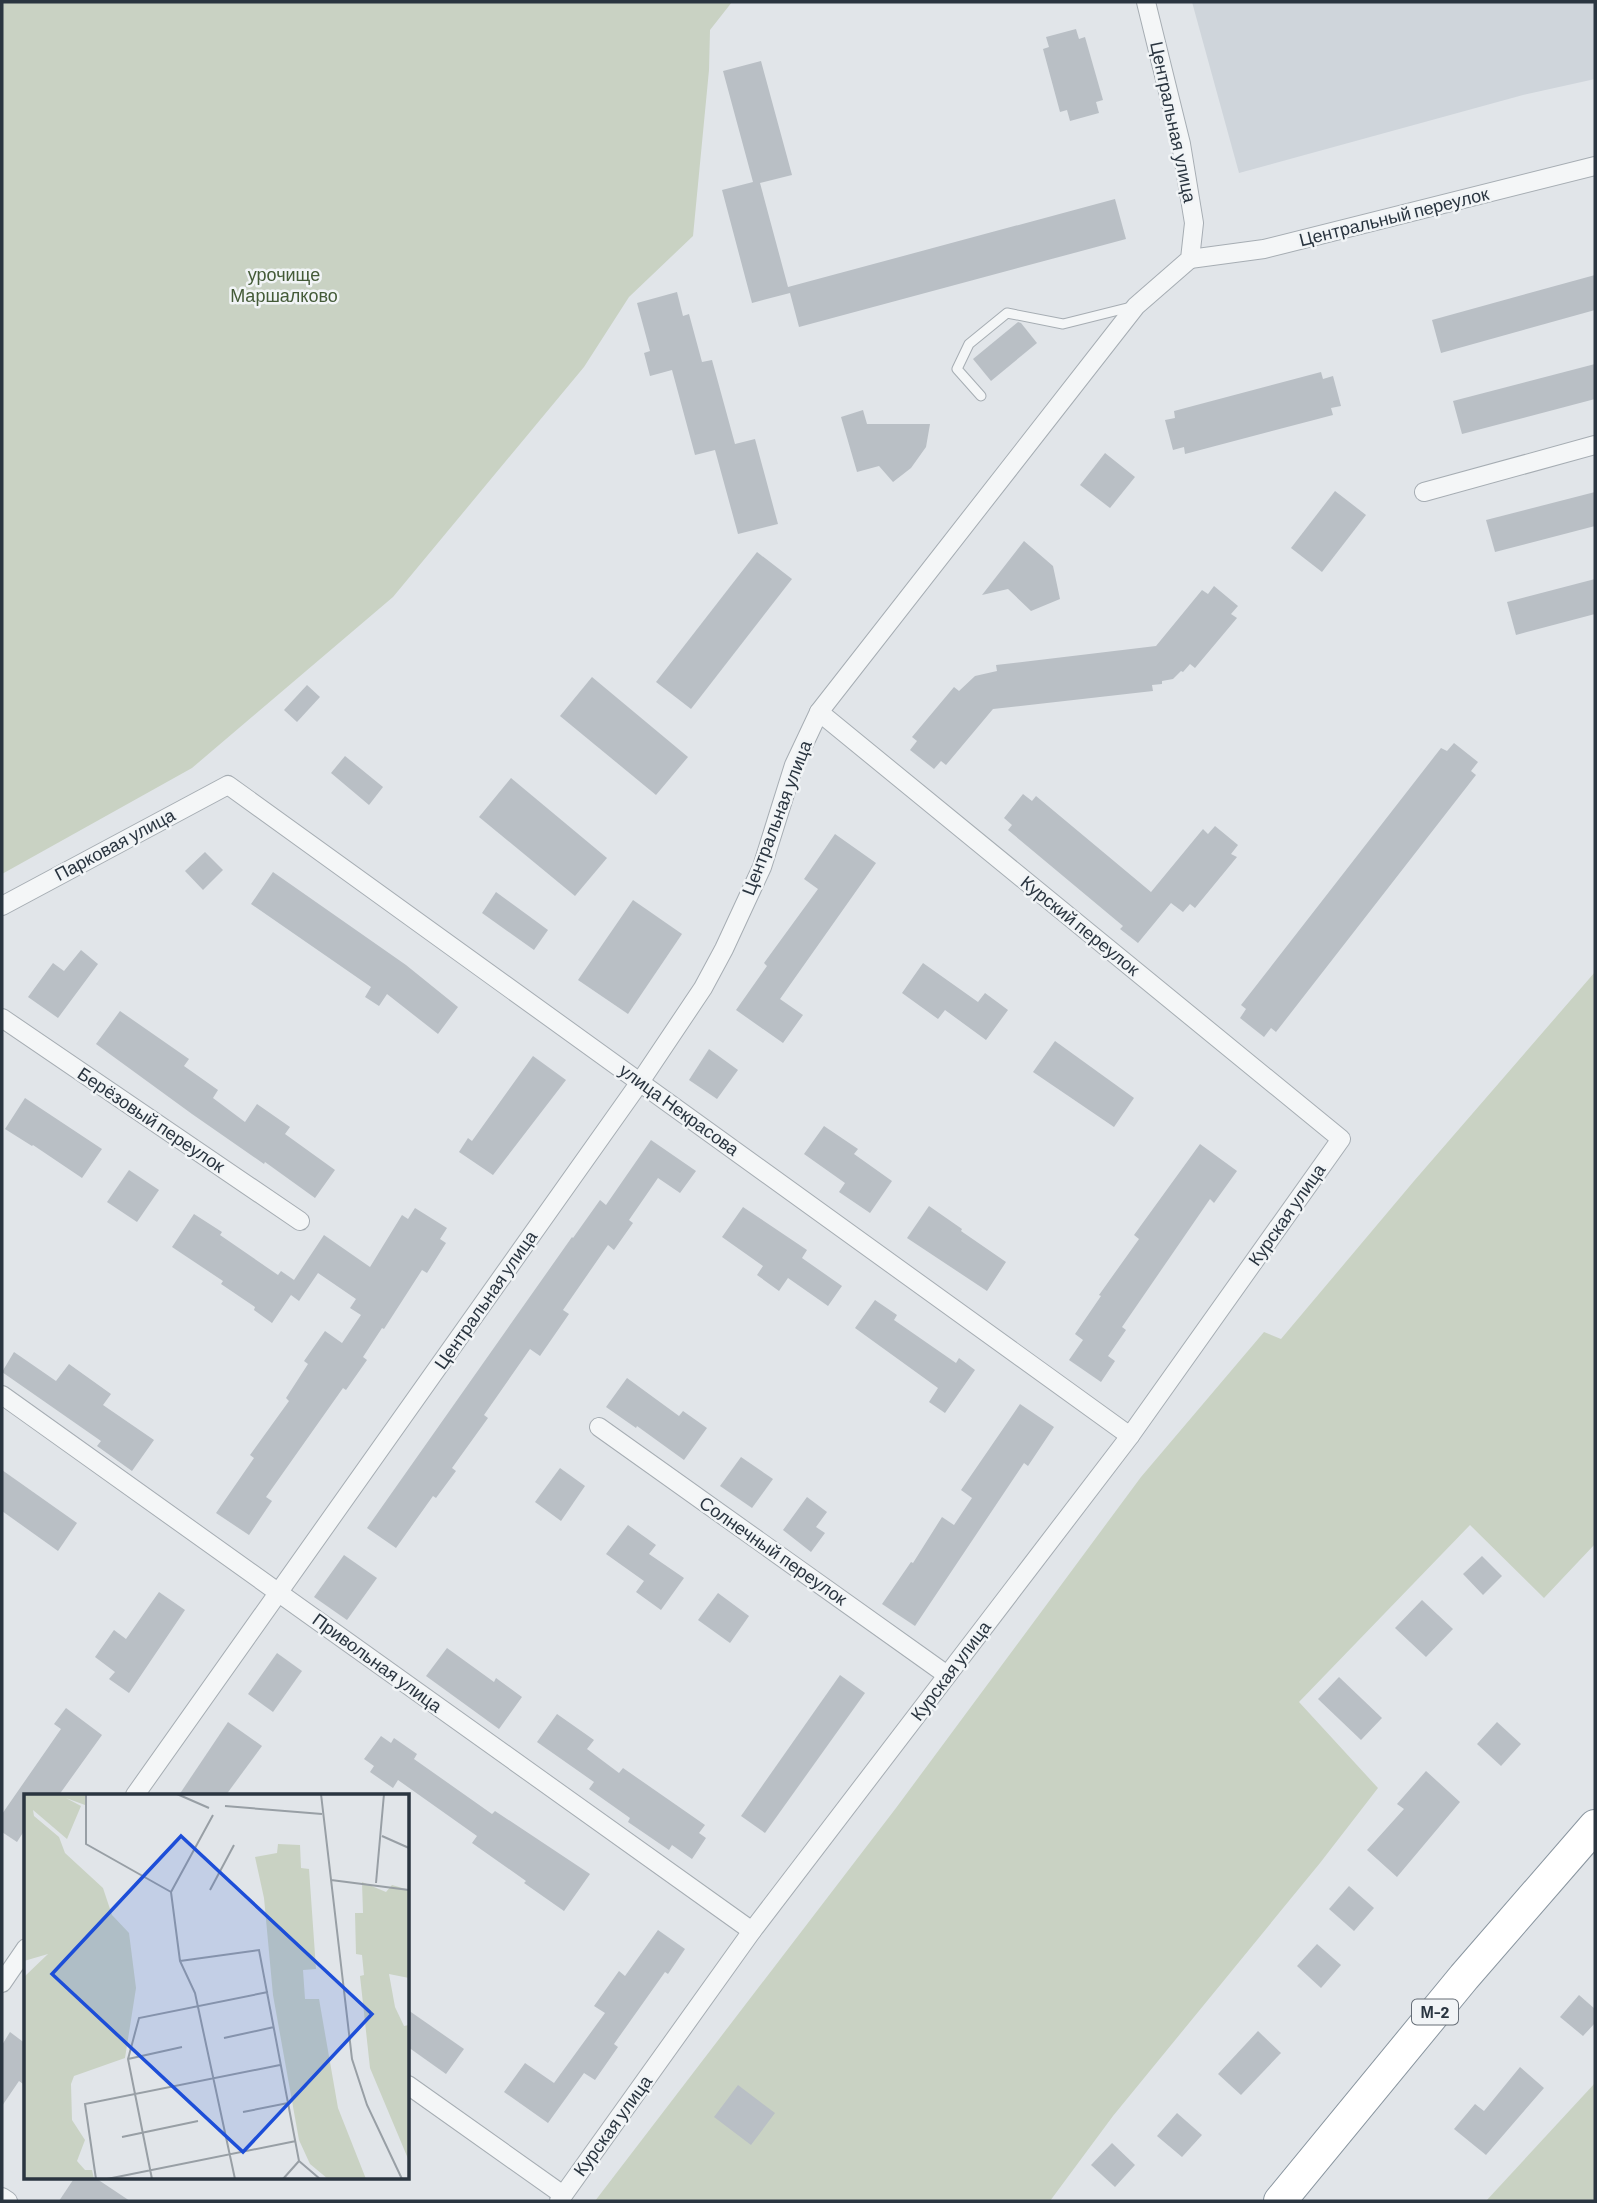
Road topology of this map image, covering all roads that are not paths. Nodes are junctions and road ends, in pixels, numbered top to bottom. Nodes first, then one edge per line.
1 (1146, 2) edge
2 (1595, 166) edge
3 (1190, 259) junction
4 (1136, 306) junction
5 (981, 396) dead end
6 (1595, 445) edge
7 (1424, 492) dead end
8 (820, 712) junction
9 (228, 785) joint
10 (2, 906) edge
11 (2, 1018) edge
12 (640, 1082) junction
13 (1341, 1139) joint
14 (300, 1222) dead end
15 (2, 1395) edge
16 (599, 1427) dead end
17 (1130, 1436) junction
18 (279, 1593) junction
19 (947, 1675) junction
20 (136, 1794) edge
21 (1595, 1826) edge
22 (1595, 1858) edge
23 (751, 1931) junction
24 (24, 1951) edge
25 (2, 1983) edge
26 (410, 2086) edge
27 (2, 2197) edge
28 (561, 2198) edge
29 (8, 2201) edge
30 (1280, 2201) edge
31 (1306, 2201) edge

1 - 3 street, Центральная улица
2 - 3 street, Центральный переулок
3 - 4 street, Центральная улица
4 - 5 lane
4 - 8 street, Центральная улица
6 - 7 street
8 - 12 street, Центральная улица
8 - 13 street, Курский переулок
9 - 10 street, Парковая улица
9 - 12 street, улица Некрасова
11 - 14 street, Берёзовый переулок
12 - 17 street, улица Некрасова
12 - 18 street, Центральная улица
13 - 17 street, Курская улица
15 - 18 street, Привольная улица
16 - 19 street, Солнечный переулок
17 - 19 street, Курская улица
18 - 20 street, Центральная улица
18 - 23 street, Привольная улица
19 - 23 street, Курская улица
21 - 30 highway, М-2
22 - 31 highway, М-2
23 - 28 street, Курская улица
24 - 25 street
26 - 28 street
27 - 29 street

